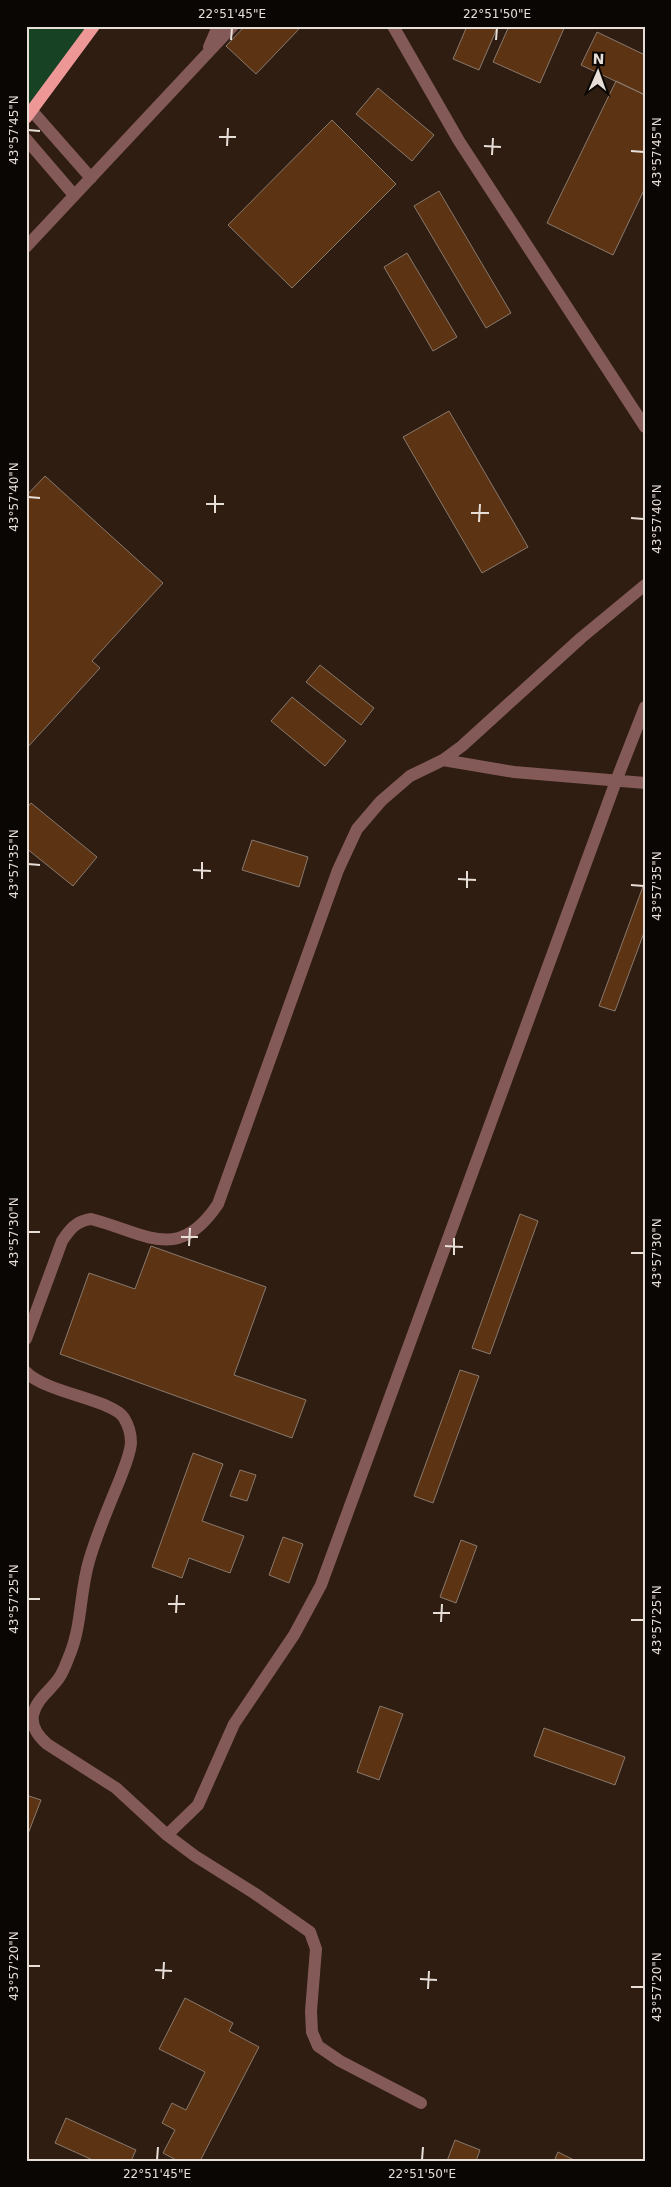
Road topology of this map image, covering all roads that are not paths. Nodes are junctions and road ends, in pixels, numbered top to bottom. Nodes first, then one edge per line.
1 (94, 26) edge
2 (218, 26) edge
3 (233, 26) edge
4 (393, 26) edge
5 (203, 58) junction
6 (29, 115) edge
7 (26, 139) edge
8 (90, 178) junction
9 (74, 195) junction
10 (26, 247) edge
11 (645, 427) edge
12 (645, 585) edge
13 (645, 707) edge
14 (444, 760) junction
15 (616, 781) junction
16 (645, 783) edge
17 (26, 1339) edge
18 (26, 1372) edge
19 (168, 1836) junction
20 (421, 2103) dead end

1 - 6 main road
2 - 5 street
3 - 5 street
4 - 11 street
5 - 8 street
6 - 8 street
7 - 9 street
8 - 9 street
9 - 10 street
12 - 14 street
13 - 15 street
14 - 15 street
14 - 17 street
15 - 16 street
15 - 19 street
18 - 19 street
19 - 20 street

